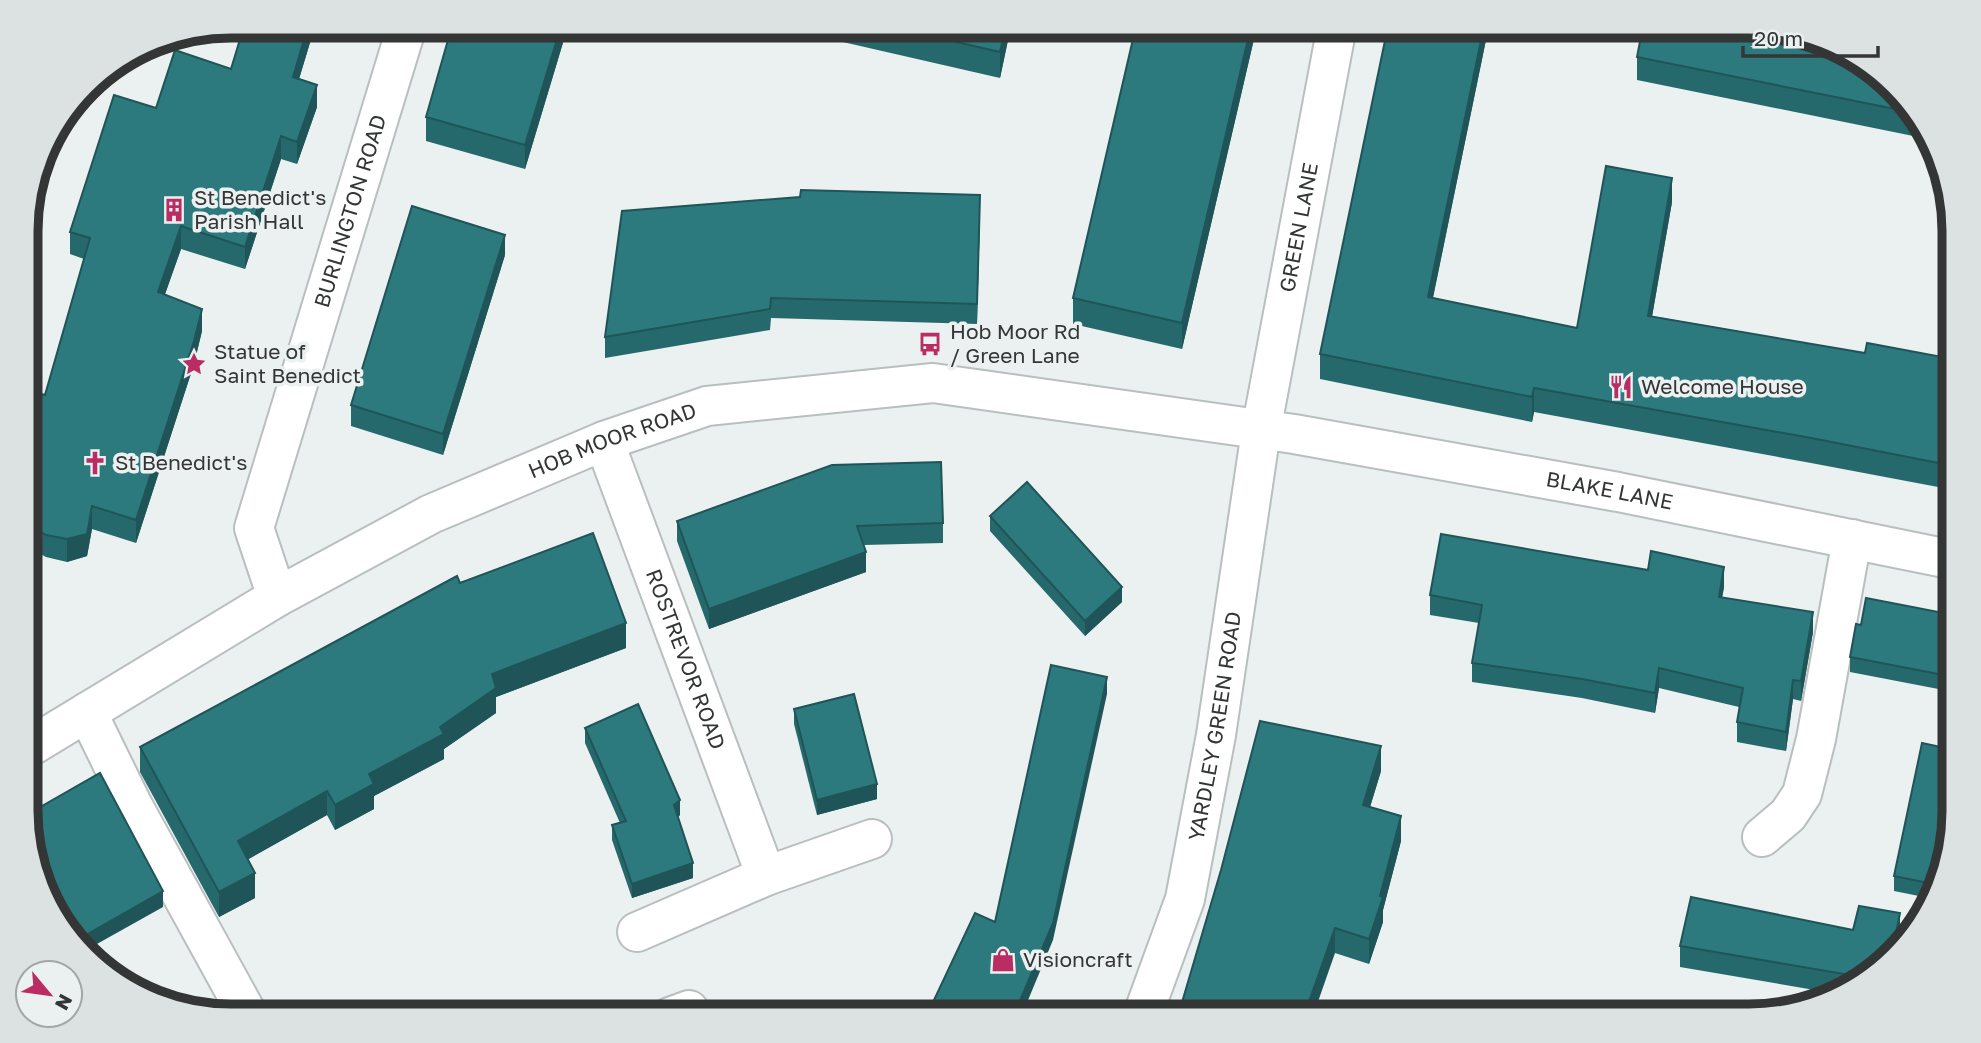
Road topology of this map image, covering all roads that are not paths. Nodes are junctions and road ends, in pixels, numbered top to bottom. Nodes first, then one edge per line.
1 (403, 38) edge
2 (1335, 38) edge
3 (1261, 431) junction
4 (604, 441) junction
5 (1852, 540) junction
6 (1942, 558) edge
7 (277, 597) junction
8 (87, 712) junction
9 (38, 742) edge
10 (1762, 837) dead end
11 (872, 839) dead end
12 (766, 876) junction
13 (637, 933) dead end
14 (242, 1004) edge
15 (1147, 1004) edge

1 - 7 street, BURLINGTON ROAD
2 - 3 street, GREEN LANE
3 - 4 street, HOB MOOR ROAD
3 - 5 street, BLAKE LANE
3 - 15 street, YARDLEY GREEN ROAD
4 - 7 street, HOB MOOR ROAD
4 - 12 street, ROSTREVOR ROAD
5 - 6 street, BLAKE LANE
5 - 10 street
7 - 8 street, HOB MOOR ROAD
8 - 9 street, HOB MOOR ROAD
8 - 14 street
11 - 12 street
12 - 13 street

